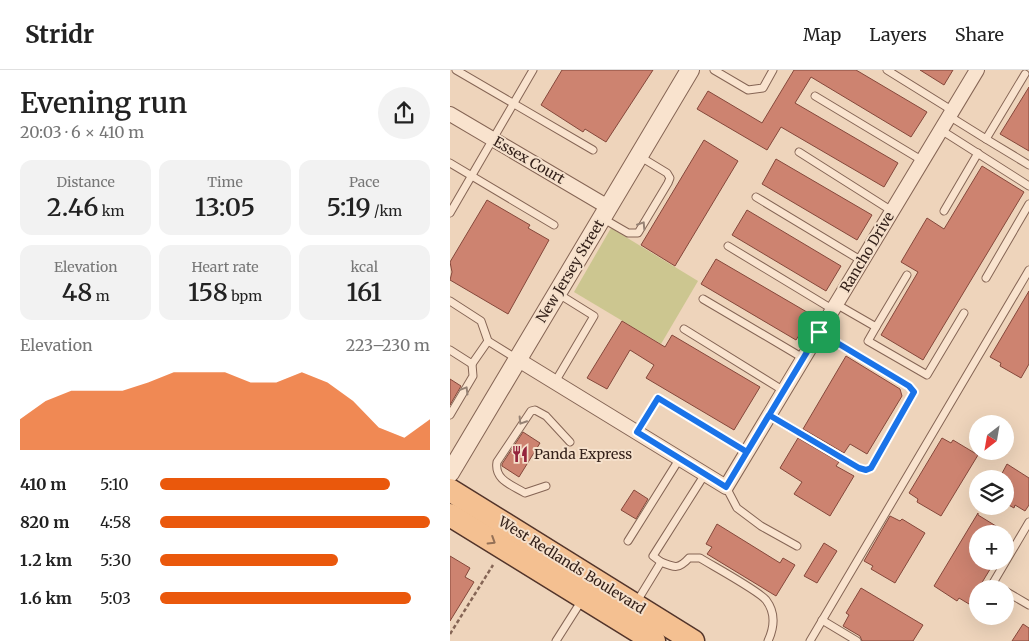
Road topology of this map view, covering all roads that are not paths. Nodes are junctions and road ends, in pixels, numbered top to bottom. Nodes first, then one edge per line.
1 (456, 70) edge
2 (534, 70) edge
3 (690, 70) edge
4 (714, 70) edge
5 (773, 70) edge
6 (887, 70) edge
7 (977, 70) edge
8 (1025, 74) dead end
9 (815, 96) dead end
10 (514, 103) junction
11 (951, 113) junction
12 (450, 114) edge
13 (941, 130) junction
14 (986, 138) junction
15 (493, 139) junction
16 (593, 150) dead end
17 (799, 152) dead end
18 (978, 153) junction
19 (638, 155) junction
20 (923, 161) junction
21 (450, 163) edge
22 (1029, 165) edge
23 (472, 176) junction
24 (1029, 186) edge
25 (756, 197) dead end
26 (1029, 204) edge
27 (892, 211) junction
28 (944, 211) dead end
29 (605, 212) junction
30 (450, 213) edge
31 (554, 225) dead end
32 (728, 246) dead end
33 (862, 260) junction
34 (1029, 270) edge
35 (907, 275) dead end
36 (986, 278) dead end
37 (557, 293) junction
38 (703, 299) dead end
39 (450, 301) edge
40 (834, 306) junction
41 (964, 313) dead end
42 (876, 327) junction
43 (684, 328) dead end
44 (819, 332) junction
45 (488, 341) junction
46 (450, 350) edge
47 (803, 358) junction
48 (517, 359) junction
49 (472, 364) junction
50 (555, 382) junction
51 (784, 391) junction
52 (450, 415) edge
53 (769, 415) junction
54 (637, 432) junction
55 (570, 442) dead end
56 (747, 452) junction
57 (680, 458) junction
58 (450, 473) edge
59 (705, 474) junction
60 (546, 486) dead end
61 (726, 487) junction
62 (450, 490) edge
63 (450, 515) edge
64 (1029, 522) edge
65 (628, 541) dead end
66 (797, 546) dead end
67 (662, 562) junction
68 (995, 580) edge
69 (1014, 596) edge
70 (584, 597) junction
71 (635, 605) junction
72 (1029, 605) edge
73 (822, 620) junction
74 (685, 636) edge
75 (556, 641) edge
76 (654, 641) edge
77 (768, 641) edge
78 (810, 641) edge
79 (857, 641) edge

1 - 10 lane
2 - 10 lane
3 - 19 street, New Jersey Street
4 - 5 lane
6 - 11 lane
7 - 11 street, Rancho Drive
8 - 14 lane
9 - 20 lane
10 - 15 lane
10 - 16 lane
11 - 13 street, Rancho Drive
11 - 14 lane
12 - 15 street, Essex Court
13 - 18 lane
13 - 20 street, Rancho Drive
14 - 22 lane
15 - 23 lane
15 - 29 street, Essex Court
17 - 27 lane
18 - 24 lane
18 - 28 lane
19 - 29 street, New Jersey Street
29 -> 19 lane
20 - 27 street, Rancho Drive
21 - 23 lane
23 - 30 lane
23 - 31 lane
25 - 33 lane
26 - 36 lane
27 - 33 street, Rancho Drive
29 - 37 street, New Jersey Street
32 - 40 lane
33 - 40 street, Rancho Drive
34 - 73 lane
35 - 42 lane
37 - 48 street, New Jersey Street
37 - 50 lane
38 - 47 lane
39 - 45 lane
40 - 42 lane
40 - 44 street, Rancho Drive
41 - 42 lane
43 - 51 lane
44 - 47 street, Rancho Drive
44 - 53 lane
45 - 48 lane
45 - 49 lane
46 - 49 lane
47 - 51 street, Rancho Drive
48 - 50 street
48 - 58 street, New Jersey Street
52 -> 49 lane
50 - 54 street
51 - 53 street, Rancho Drive
53 - 56 street, Rancho Drive
54 - 56 lane
54 - 57 street
55 -> 60 lane
56 - 61 street, Rancho Drive
57 - 59 street
57 - 65 lane
59 - 61 street
59 - 67 lane
61 - 66 lane
62 - 71 main road, West Redlands Boulevard
63 -> 70 main road, West Redlands Boulevard
64 - 68 lane
67 - 71 lane
67 - 77 lane
69 - 72 lane
70 - 74 main road
70 - 75 lane
70 - 76 main road, West Redlands Boulevard
71 - 74 main road, West Redlands Boulevard
73 - 78 lane
73 - 79 lane

